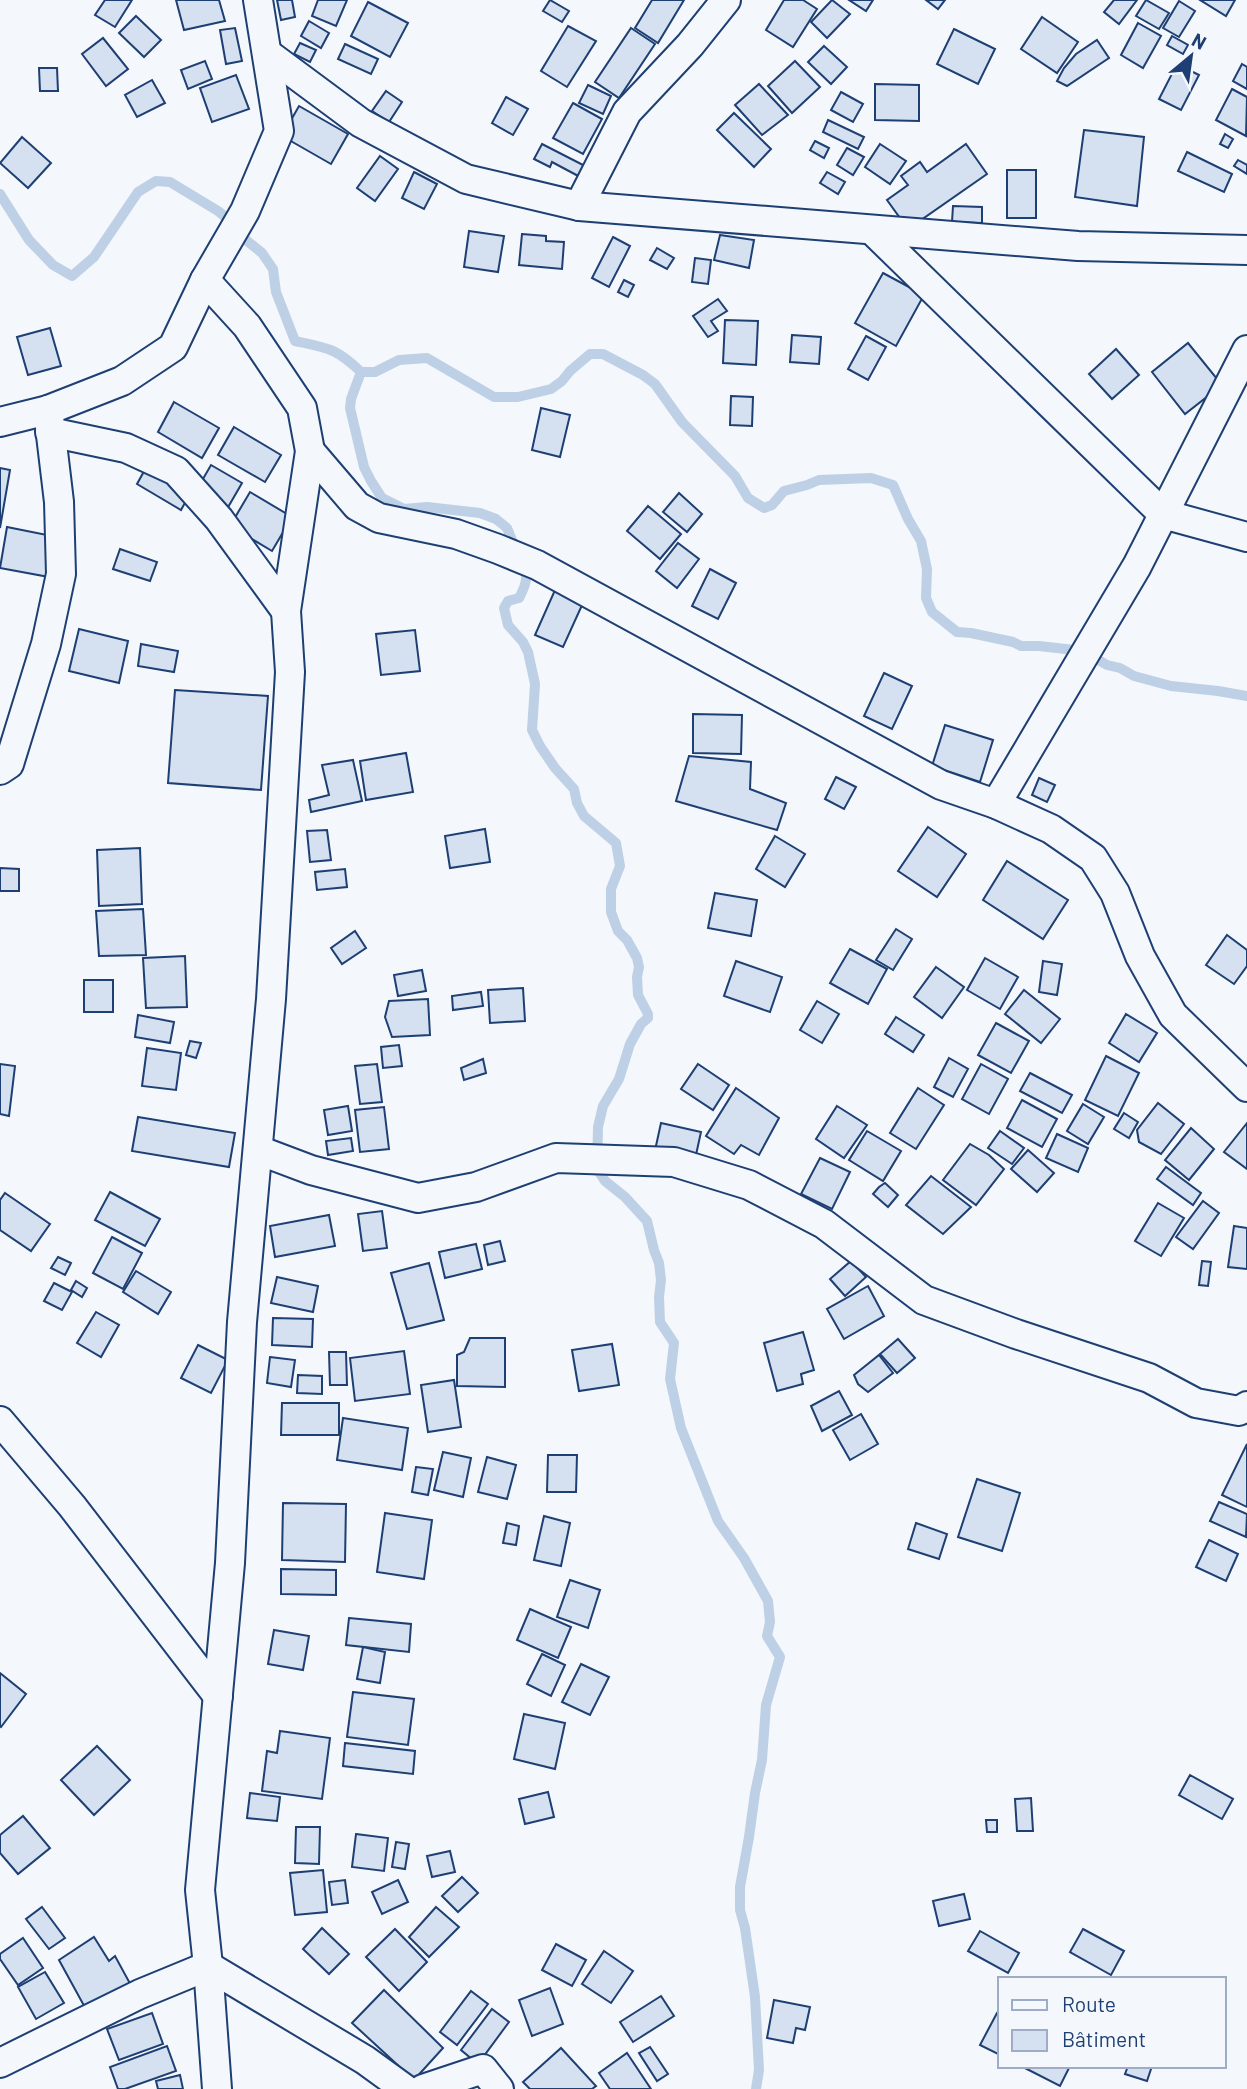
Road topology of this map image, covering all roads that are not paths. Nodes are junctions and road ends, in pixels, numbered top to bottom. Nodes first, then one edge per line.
1 (258, 0) edge
2 (726, 0) edge
3 (268, 54) junction
4 (579, 206) junction
5 (872, 230) junction
6 (1247, 250) edge
7 (205, 280) junction
8 (1247, 350) edge
9 (49, 421) junction
10 (0, 422) edge
11 (310, 451) junction
12 (1163, 514) junction
13 (1247, 537) edge
14 (286, 611) junction
15 (0, 770) edge
16 (996, 804) junction
17 (1242, 1073) edge
18 (258, 1150) junction
19 (1247, 1406) edge
20 (0, 1421) edge
21 (218, 1696) junction
22 (208, 1966) junction
23 (0, 2063) edge
24 (217, 2089) edge
25 (405, 2089) edge
26 (423, 2089) edge
27 (499, 2089) edge

1 - 3 street
2 - 4 street
3 - 4 street
3 - 7 street
4 - 5 street
5 - 6 street
5 - 12 street
7 - 9 street
7 - 11 street
8 - 12 street
9 - 10 street
9 - 14 street
9 - 15 street
11 - 14 street
11 - 16 street
12 - 13 street
12 - 16 street
14 - 18 street
16 - 17 street
18 - 19 street
18 - 21 street
20 - 21 street
21 - 22 street
22 - 23 street
22 - 24 street
22 - 25 street
26 - 27 street

